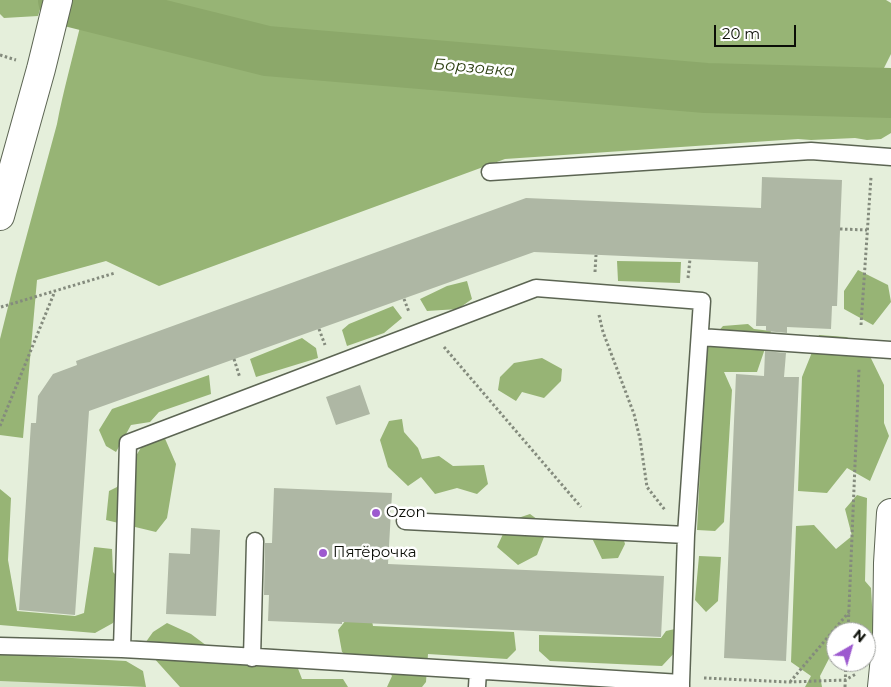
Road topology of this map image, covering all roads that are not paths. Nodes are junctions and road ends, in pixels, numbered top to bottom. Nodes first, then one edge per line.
1 (58, 0) edge
2 (891, 157) edge
3 (490, 172) dead end
4 (0, 216) edge
5 (700, 337) junction
6 (891, 350) edge
7 (891, 513) edge
8 (405, 521) dead end
9 (686, 535) junction
10 (255, 541) dead end
11 (0, 646) edge
12 (122, 649) junction
13 (252, 658) junction
14 (886, 670) edge
15 (477, 679) edge
16 (681, 685) edge

1 - 4 street
2 - 3 lane
5 - 6 lane
5 - 9 lane
5 - 12 lane
7 - 14 street
8 - 9 lane
9 - 16 lane
10 - 13 lane
11 - 12 lane
12 - 13 lane
13 - 15 lane
15 - 16 lane

